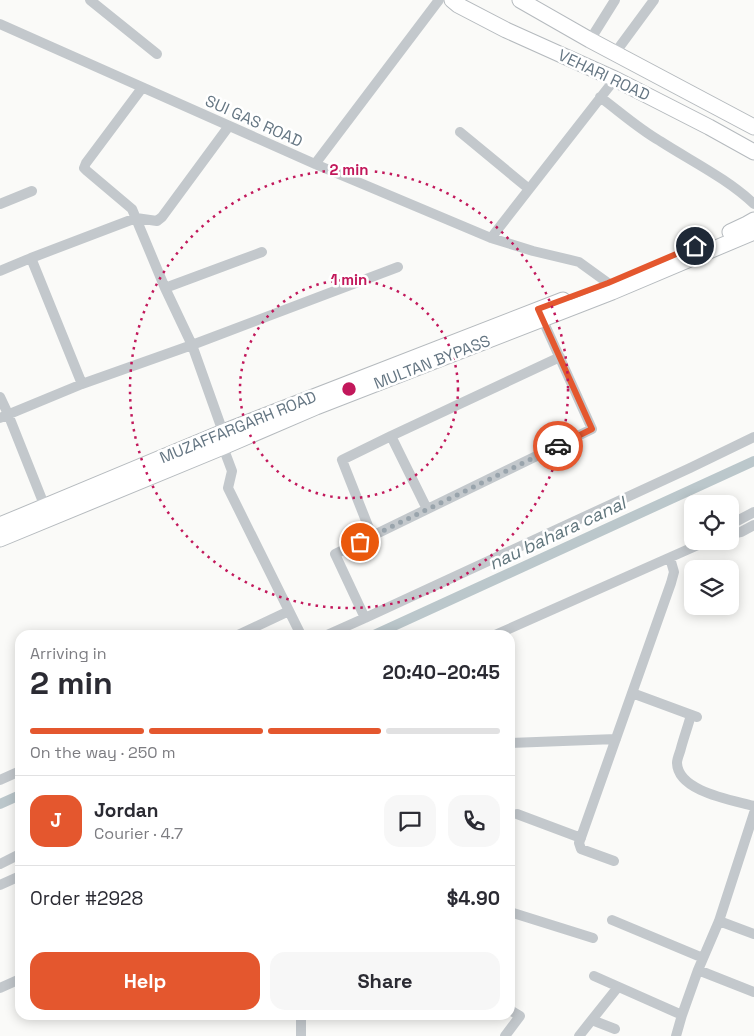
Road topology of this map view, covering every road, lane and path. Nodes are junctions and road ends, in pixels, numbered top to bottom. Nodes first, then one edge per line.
1 (90, 0) edge
2 (439, 0) edge
3 (452, 0) edge
4 (615, 0) edge
5 (654, 0) edge
6 (524, 1) edge
7 (0, 24) edge
8 (590, 40) junction
9 (615, 53) junction
10 (158, 54) dead end
11 (615, 79) junction
12 (142, 88) junction
13 (600, 97) junction
14 (229, 126) junction
15 (754, 126) edge
16 (460, 132) dead end
17 (754, 152) edge
18 (315, 164) junction
19 (529, 189) junction
20 (32, 191) dead end
21 (0, 204) edge
22 (754, 204) edge
23 (136, 218) junction
24 (754, 220) edge
25 (754, 232) edge
26 (491, 238) junction
27 (262, 252) dead end
28 (31, 258) junction
29 (398, 267) dead end
30 (0, 271) edge
31 (608, 283) junction
32 (165, 288) junction
33 (540, 314) junction
34 (192, 345) junction
35 (560, 357) junction
36 (82, 384) junction
37 (0, 397) edge
38 (4, 416) edge
39 (391, 436) junction
40 (754, 437) edge
41 (223, 440) junction
42 (45, 507) junction
43 (427, 509) junction
44 (754, 512) edge
45 (739, 520) edge
46 (0, 525) edge
47 (754, 525) edge
48 (739, 532) edge
49 (372, 536) junction
50 (0, 538) edge
51 (687, 550) edge
52 (670, 558) junction
53 (289, 611) junction
54 (365, 618) junction
55 (249, 630) edge
56 (298, 630) edge
57 (338, 630) edge
58 (506, 630) edge
59 (632, 693) junction
60 (616, 740) junction
61 (515, 743) edge
62 (15, 773) edge
63 (0, 780) edge
64 (754, 806) edge
65 (517, 814) dead end
66 (754, 814) edge
67 (581, 838) junction
68 (15, 856) edge
69 (614, 861) dead end
70 (0, 864) edge
71 (15, 878) edge
72 (0, 885) edge
73 (515, 914) edge
74 (612, 920) dead end
75 (719, 921) junction
76 (754, 934) edge
77 (593, 938) dead end
78 (703, 958) junction
79 (698, 970) junction
80 (594, 976) dead end
81 (15, 981) edge
82 (618, 987) junction
83 (0, 988) edge
84 (754, 992) edge
85 (515, 1013) edge
86 (682, 1015) junction
87 (301, 1020) edge
88 (592, 1020) junction
89 (615, 1029) dead end
90 (301, 1036) edge
91 (506, 1036) edge
92 (579, 1036) edge
93 (676, 1036) edge

1 - 10 street
2 - 18 street
3 - 11 main road, VEHARI ROAD
4 - 8 street
5 - 9 street
6 - 8 main road, VEHARI ROAD
7 - 12 street, SUI GAS ROAD
8 - 9 main road, VEHARI ROAD
9 - 15 main road, VEHARI ROAD
11 - 13 street
11 - 17 main road, VEHARI ROAD
12 - 14 street, SUI GAS ROAD
12 - 23 street
13 - 19 street
13 - 22 street
14 - 18 street, SUI GAS ROAD
14 - 23 street
16 - 19 street
18 - 26 street, SUI GAS ROAD
19 - 26 street
20 - 21 street
23 - 28 street
23 - 32 street
24 - 31 main road
25 - 33 main road, MULTAN BYPASS
26 - 31 street, SUI GAS ROAD
27 - 32 street
28 - 30 street
28 - 36 street
29 - 34 street
31 - 33 main road
32 - 34 street
33 - 35 street
33 - 41 main road, MULTAN BYPASS
34 - 36 street
34 - 41 street
35 - 39 street
35 - 43 street
36 - 38 street
37 - 38 street
38 - 42 street
39 - 43 street
39 - 49 street
40 - 54 street
41 - 42 main road, MUZAFFARGARH ROAD
41 - 50 main road, MULTAN BYPASS
41 - 53 street
42 - 46 main road, MUZAFFARGARH ROAD
43 - 49 street
44 - 45 street
47 - 48 street
49 - 54 street
51 - 52 street
52 - 58 street
52 - 59 street
53 - 55 street
53 - 56 street
54 - 57 street
59 - 60 street
59 - 64 street
60 - 61 street
60 - 67 street
62 - 63 street
65 - 67 street
66 - 75 street
67 - 69 street
68 - 70 street
71 - 72 street
73 - 77 street
74 - 78 street
75 - 76 street
75 - 78 street
78 - 79 street
79 - 84 street
79 - 86 street
80 - 82 street
81 - 83 street
82 - 86 street
82 - 88 street
85 - 91 street
86 - 93 street
87 - 90 street
88 - 89 street
88 - 92 street

